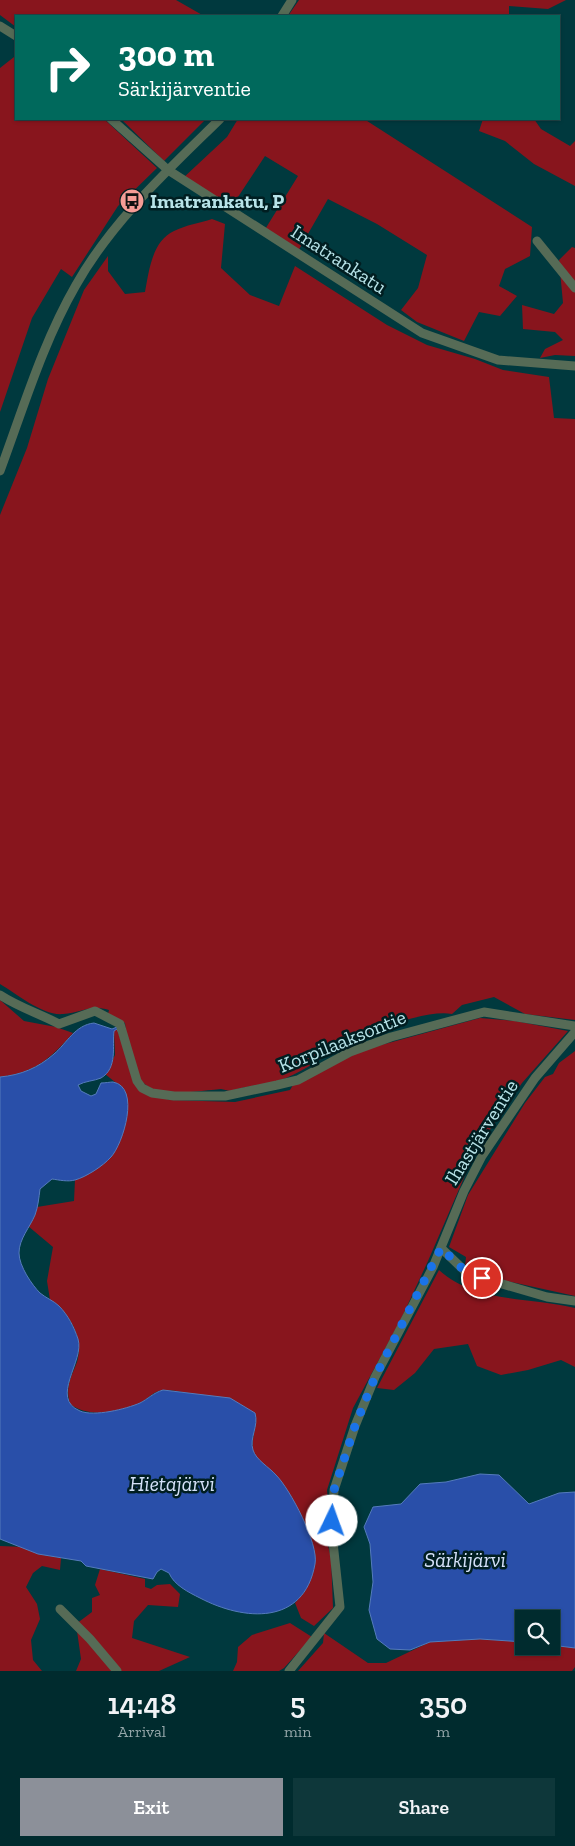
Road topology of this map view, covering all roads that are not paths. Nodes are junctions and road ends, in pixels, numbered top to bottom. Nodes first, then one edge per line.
1 (292, 0) edge
2 (283, 15) edge
3 (0, 26) edge
4 (15, 35) edge
5 (112, 120) edge
6 (219, 120) edge
7 (168, 170) junction
8 (537, 241) dead end
9 (575, 288) edge
10 (575, 366) edge
11 (0, 471) edge
12 (0, 995) edge
13 (575, 1026) edge
14 (575, 1032) edge
15 (441, 1248) junction
16 (575, 1301) edge
17 (60, 1609) dead end
18 (117, 1671) edge
19 (289, 1671) edge

1 - 2 street
3 - 4 street
5 - 7 street, Imatrankatu
6 - 7 street
7 - 10 street, Imatrankatu
7 - 11 street
8 - 9 street
12 - 13 street, Korpilaaksontie
14 - 15 street, Ihastjärventie
15 - 16 street
15 - 19 street, Ihastjärventie
17 - 18 street

